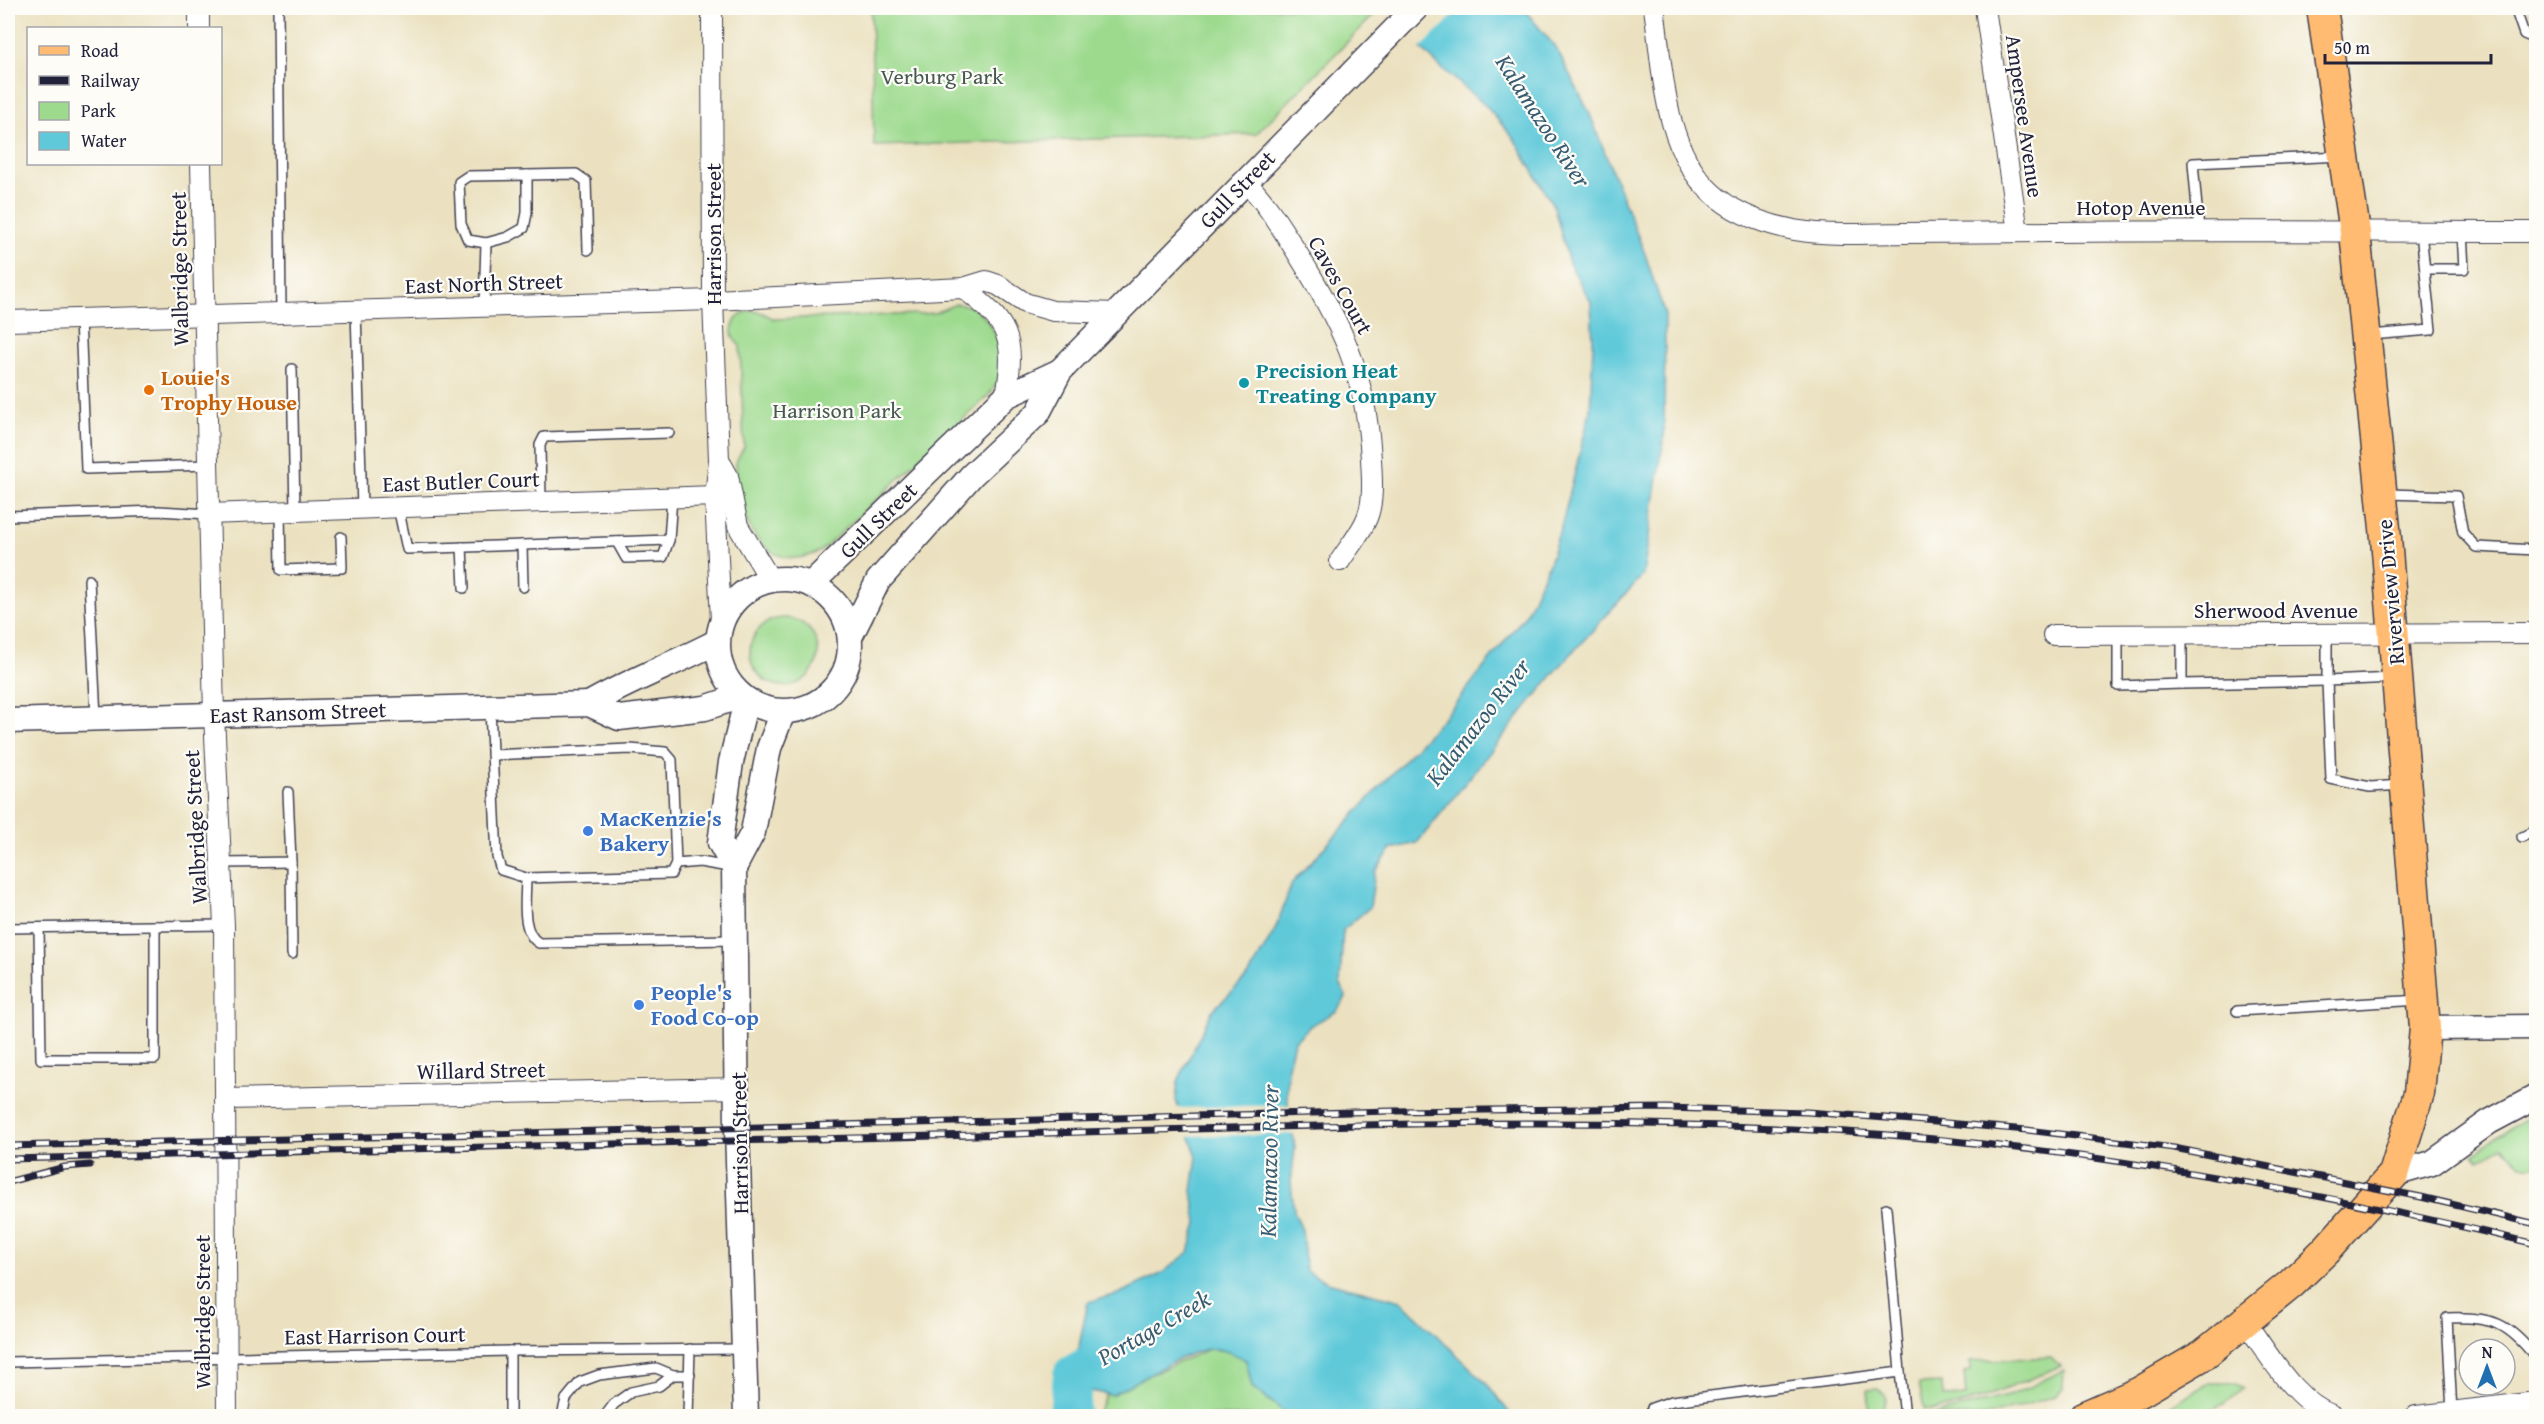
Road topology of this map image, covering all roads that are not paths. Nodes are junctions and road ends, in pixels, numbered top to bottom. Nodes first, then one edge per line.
1 (199, 8) edge
2 (278, 8) edge
3 (712, 8) edge
4 (1416, 8) edge
5 (1654, 8) edge
6 (1985, 8) edge
7 (2322, 8) edge
8 (2515, 8) edge
9 (200, 27) edge
10 (2536, 39) edge
11 (2343, 156) junction
12 (201, 165) edge
13 (527, 175) junction
14 (1245, 181) junction
15 (2199, 230) junction
16 (2018, 232) junction
17 (2355, 232) junction
18 (2421, 232) junction
19 (2462, 232) junction
20 (2536, 232) edge
21 (486, 243) junction
22 (588, 250) dead end
23 (2425, 269) junction
24 (963, 288) junction
25 (713, 300) junction
26 (484, 307) junction
27 (356, 311) junction
28 (1118, 312) junction
29 (281, 313) junction
30 (203, 315) junction
31 (80, 318) junction
32 (8, 321) edge
33 (2365, 336) junction
34 (292, 369) dead end
35 (1060, 371) junction
36 (1006, 396) junction
37 (669, 433) dead end
38 (719, 460) junction
39 (208, 465) junction
40 (2382, 493) junction
41 (715, 496) junction
42 (672, 497) junction
43 (541, 502) junction
44 (398, 507) junction
45 (362, 508) junction
46 (288, 511) junction
47 (209, 514) junction
48 (8, 516) edge
49 (341, 537) dead end
50 (669, 540) junction
51 (617, 542) junction
52 (522, 545) junction
53 (462, 547) junction
54 (2536, 550) edge
55 (1340, 561) dead end
56 (89, 580) dead end
57 (771, 581) junction
58 (811, 584) junction
59 (523, 587) dead end
60 (464, 588) dead end
61 (719, 631) junction
62 (2327, 633) junction
63 (2393, 633) junction
64 (2536, 633) edge
65 (2182, 634) junction
66 (2053, 635) dead end
67 (2118, 635) junction
68 (850, 637) junction
69 (2397, 678) junction
70 (2327, 681) junction
71 (2182, 684) junction
72 (743, 698) junction
73 (589, 704) junction
74 (490, 707) junction
75 (783, 712) junction
76 (214, 715) junction
77 (96, 720) junction
78 (8, 721) edge
79 (492, 755) junction
80 (2406, 785) junction
81 (288, 792) dead end
82 (2536, 830) edge
83 (2522, 837) dead end
84 (291, 862) junction
85 (221, 863) junction
86 (676, 864) junction
87 (734, 868) junction
88 (526, 878) junction
89 (224, 925) junction
90 (155, 926) junction
91 (8, 928) edge
92 (39, 928) junction
93 (734, 939) junction
94 (292, 954) dead end
95 (2237, 1011) dead end
96 (2424, 1014) junction
97 (2536, 1027) edge
98 (738, 1088) junction
99 (2536, 1097) edge
100 (225, 1099) junction
101 (2394, 1174) junction
102 (1886, 1208) dead end
103 (2245, 1322) junction
104 (690, 1349) junction
105 (744, 1349) junction
106 (510, 1351) junction
107 (227, 1358) junction
108 (2536, 1358) edge
109 (8, 1362) edge
110 (1900, 1372) junction
111 (673, 1375) junction
112 (690, 1375) junction
113 (2536, 1402) edge
114 (2452, 1412) junction
115 (2323, 1415) edge
116 (227, 1416) edge
117 (510, 1416) edge
118 (562, 1416) edge
119 (605, 1416) edge
120 (688, 1416) edge
121 (746, 1416) edge
122 (1651, 1416) edge
123 (1905, 1416) edge
124 (2085, 1416) edge
125 (2416, 1416) edge

1 - 9 street
2 - 29 lane
3 - 25 street, Harrison Street
4 - 14 street, Gull Street
5 - 16 street, Hotop Avenue
6 - 16 street, Ampersee Avenue
7 - 11 main road, Riverview Drive
8 - 10 lane
11 - 15 lane
11 - 17 main road, Riverview Drive
12 - 30 street, Walbridge Street
13 - 21 lane
13 - 21 lane
13 - 22 lane
14 - 28 street, Gull Street
14 - 55 street, Caves Court
15 - 16 street, Hotop Avenue
15 - 17 street, Hotop Avenue
17 - 18 street, Hotop Avenue
17 - 33 main road, Riverview Drive
18 - 19 street, Hotop Avenue
18 - 23 lane
19 - 20 street, Hotop Avenue
19 - 23 lane
21 - 26 lane
23 - 33 lane
24 - 25 street, East North Street
24 - 28 street, East North Street
24 - 36 street
25 - 26 street, East North Street
25 - 38 street, Harrison Street
26 - 27 street, East North Street
27 - 29 street, East North Street
27 - 45 lane
28 - 35 street, Gull Street
29 - 30 street, East North Street
30 - 31 street, East North Street
30 - 39 street, Walbridge Street
31 - 32 street, East North Street
31 - 39 lane
33 - 40 main road, Riverview Drive
34 - 46 lane
35 - 36 street, Gull Street
35 - 68 street, Gull Street
36 - 58 street, Gull Street
37 - 43 lane
38 - 41 street, Harrison Street
38 - 57 street, Harrison Street
39 - 47 street, Walbridge Street
40 - 54 lane
40 - 63 main road, Riverview Drive
41 - 42 street, East Butler Court
41 - 61 street, Harrison Street
42 - 43 street, East Butler Court
42 - 50 lane
43 - 44 street, East Butler Court
44 - 45 street, East Butler Court
44 - 53 lane
45 - 46 street, East Butler Court
46 - 47 street, East Butler Court
46 - 49 lane
47 - 48 lane
47 - 76 street, Walbridge Street
50 - 51 lane
50 - 51 lane
51 - 52 lane
52 - 53 lane
52 - 59 lane
53 - 60 lane
56 - 77 lane
57 - 58 street
57 - 61 street
58 - 68 street
61 - 72 street
61 - 73 street, East Ransom Street
62 - 63 street, Sherwood Avenue
62 - 65 street, Sherwood Avenue
62 - 70 lane
63 - 64 street, Sherwood Avenue
63 - 69 main road, Riverview Drive
65 - 67 street, Sherwood Avenue
65 - 71 lane
66 - 67 street, Sherwood Avenue
67 - 71 lane
68 - 75 street
69 - 70 lane
69 - 80 main road, Riverview Drive
70 - 71 lane
70 - 80 lane
72 - 73 street, East Ransom Street
72 - 75 street
72 - 87 street, Harrison Street
73 - 74 street, East Ransom Street
74 - 76 street, East Ransom Street
74 - 79 lane
75 - 87 street, Harrison Street
76 - 77 street, East Ransom Street
76 - 85 street, Walbridge Street
77 - 78 street, East Ransom Street
79 - 86 lane
79 - 88 lane
80 - 96 main road, Riverview Drive
81 - 84 lane
82 - 83 lane
84 - 85 lane
84 - 94 lane
85 - 89 street, Walbridge Street
86 - 87 lane
86 - 88 lane
87 - 93 street, Harrison Street
88 - 93 lane
89 - 90 lane
89 - 100 street, Walbridge Street
90 - 92 lane
90 - 92 lane
91 - 92 lane
93 - 98 street, Harrison Street
95 - 96 lane
96 - 97 street
96 - 101 main road, Riverview Drive
98 - 100 street, Willard Street
98 - 105 street, Harrison Street
99 - 101 street
100 - 107 street, Walbridge Street
101 - 103 main road
102 - 110 lane
103 - 115 street
103 - 124 main road
104 - 105 lane, East Harrison Court
104 - 106 lane, East Harrison Court
104 - 112 lane
105 - 121 street, Harrison Street
106 - 107 lane, East Harrison Court
106 - 117 lane
107 - 109 lane, East Harrison Court
107 - 116 street, Walbridge Street
108 - 114 lane
110 - 122 lane
110 - 123 lane
111 - 112 lane
111 - 118 lane
111 - 119 lane
112 - 120 lane
113 - 114 street
114 - 125 street

